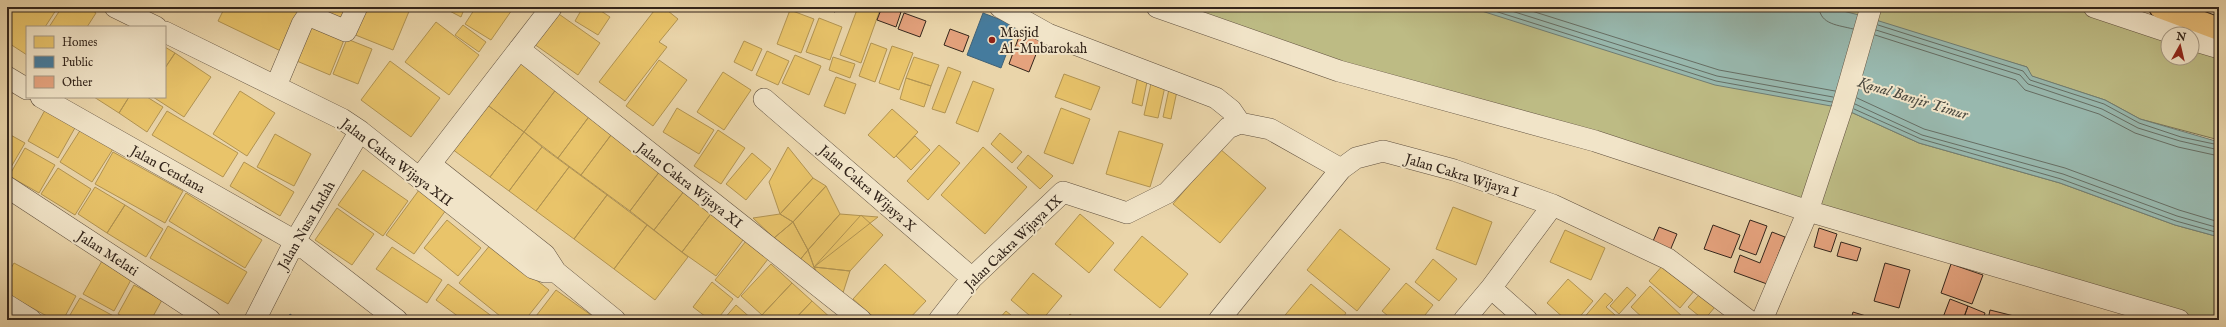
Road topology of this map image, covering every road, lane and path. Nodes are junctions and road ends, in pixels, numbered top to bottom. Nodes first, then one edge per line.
1 (115, 7) edge
2 (357, 7) edge
3 (1000, 7) edge
4 (1157, 7) edge
5 (1871, 7) edge
6 (2094, 7) edge
7 (2160, 7) edge
8 (551, 8) dead end
9 (154, 26) edge
10 (2160, 29) edge
11 (2219, 29) edge
12 (166, 32) edge
13 (2200, 42) edge
14 (2219, 48) edge
15 (519, 49) junction
16 (7, 77) edge
17 (276, 86) junction
18 (26, 88) edge
19 (42, 98) edge
20 (764, 98) dead end
21 (1240, 123) junction
22 (360, 132) junction
23 (1341, 169) junction
24 (424, 171) junction
25 (7, 187) edge
26 (1553, 205) junction
27 (1808, 211) junction
28 (296, 241) junction
29 (972, 278) junction
30 (1491, 288) junction
31 (7, 305) edge
32 (31, 320) edge
33 (210, 320) edge
34 (255, 320) edge
35 (397, 320) edge
36 (616, 320) edge
37 (861, 320) edge
38 (939, 320) edge
39 (1219, 320) edge
40 (1464, 320) edge
41 (1527, 320) edge
42 (1748, 320) edge
43 (1762, 320) edge
44 (2179, 320) edge

1 - 9 street
2 - 17 street
3 - 21 street
4 - 27 street
5 - 27 street
6 - 10 street
7 - 11 main road
8 - 15 street
12 - 17 street, Jalan Cakra Wijaya XII
13 - 14 street
15 - 24 street
15 - 37 street, Jalan Cakra Wijaya XI
16 - 18 street
17 - 22 street, Jalan Cakra Wijaya XII
19 - 28 street, Jalan Cendana
20 - 29 street, Jalan Cakra Wijaya X
21 - 23 street
21 - 29 street, Jalan Cakra Wijaya IX
22 - 24 street, Jalan Cakra Wijaya XII
22 - 28 street, Jalan Nusa Indah
23 - 26 street, Jalan Cakra Wijaya I
23 - 39 street, Jalan Cakra Wijaya I
24 - 36 street, Jalan Cakra Wijaya XII
25 - 33 street, Jalan Melati
26 - 30 street
26 - 42 street, Jalan Cakra Wijaya I
27 - 43 street
27 - 44 street
28 - 34 street, Jalan Nusa Indah
28 - 35 street, Jalan Cendana
29 - 38 street, Jalan Cakra Wijaya IX
30 - 40 street
30 - 41 street
31 - 32 street

